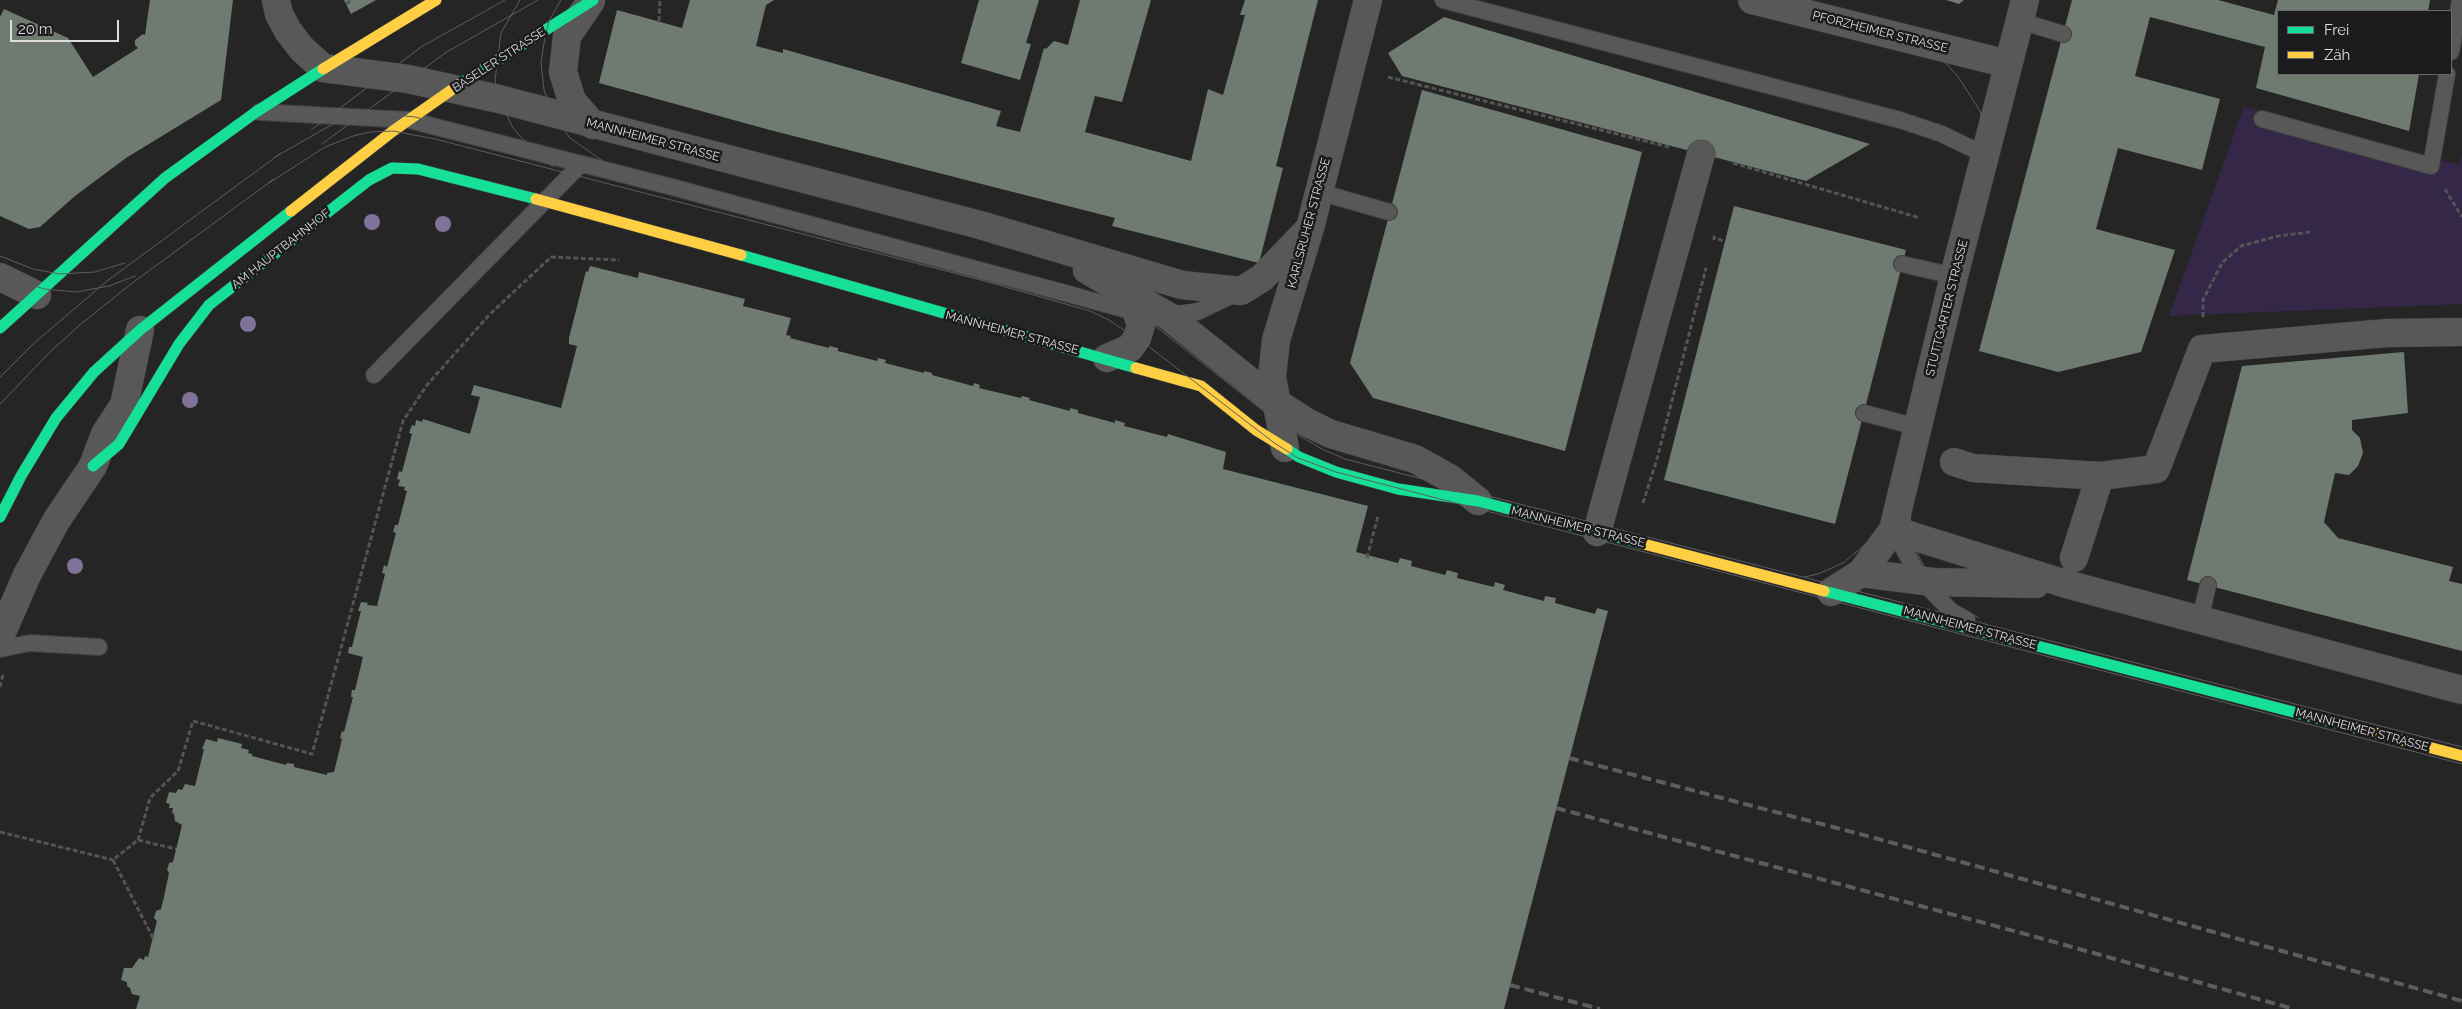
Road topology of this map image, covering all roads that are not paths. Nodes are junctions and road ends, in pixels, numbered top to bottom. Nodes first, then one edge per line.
1 (276, 0) edge
2 (436, 0) edge
3 (1368, 0) edge
4 (1443, 0) edge
5 (1752, 0) edge
6 (2460, 0) edge
7 (592, 1) edge
8 (2022, 10) edge
9 (2063, 34) dead end
10 (2452, 46) edge
11 (2008, 64) junction
12 (323, 68) junction
13 (2447, 75) edge
14 (453, 89) junction
15 (256, 112) junction
16 (2262, 119) dead end
17 (409, 120) junction
18 (592, 124) junction
19 (1701, 154) road end
20 (1985, 155) junction
21 (580, 165) junction
22 (1319, 192) junction
23 (543, 200) junction
24 (291, 210) junction
25 (1389, 212) dead end
26 (980, 225) junction
27 (1310, 228) junction
28 (276, 253) junction
29 (1902, 264) dead end
30 (1954, 276) junction
31 (0, 277) edge
32 (1125, 290) junction
33 (1241, 291) junction
34 (38, 295) junction
35 (1138, 313) junction
36 (1168, 316) junction
37 (0, 328) edge
38 (140, 330) junction
39 (2462, 332) edge
40 (1107, 358) junction
41 (374, 375) dead end
42 (1277, 402) junction
43 (1864, 413) dead end
44 (1917, 427) junction
45 (1285, 448) junction
46 (1954, 462) dead end
47 (93, 466) junction
48 (2036, 472) junction
49 (2100, 476) junction
50 (1478, 501) junction
51 (0, 517) edge
52 (1893, 530) junction
53 (1597, 532) junction
54 (1861, 573) junction
55 (1921, 580) junction
56 (2066, 584) junction
57 (2208, 585) dead end
58 (1831, 592) junction
59 (2200, 620) junction
60 (1993, 634) junction
61 (0, 637) edge
62 (99, 648) dead end
63 (0, 649) edge
64 (2462, 690) edge
65 (2462, 756) edge

1 - 12 street
2 - 12 street
3 - 22 street, KARLSRUHER STRASSE
4 - 20 lane
5 - 11 street, PFORZHEIMER STRASSE
6 - 10 lane
7 - 14 street, BASELER STRASSE
7 - 18 street, BASELER STRASSE
8 - 9 lane
8 - 11 street, STUTTGARTER STRASSE
11 - 20 street, STUTTGARTER STRASSE
12 - 14 street, MANNHEIMER STRASSE
12 - 15 street
13 - 16 lane
14 - 17 street, BASELER STRASSE
14 - 18 street, MANNHEIMER STRASSE
15 - 17 lane
15 - 34 street
17 - 21 lane
17 - 24 street, AM HAUPTBAHNHOF
18 - 26 street, MANNHEIMER STRASSE
19 - 53 street
20 - 30 street, STUTTGARTER STRASSE
21 - 23 lane
21 - 35 lane
22 - 25 lane
22 - 27 street, KARLSRUHER STRASSE
23 - 28 street, AM HAUPTBAHNHOF
23 - 40 street, MANNHEIMER STRASSE
23 - 41 lane
24 - 28 lane
24 - 38 street, AM HAUPTBAHNHOF
26 - 32 street, MANNHEIMER STRASSE
26 - 33 street, MANNHEIMER STRASSE
27 - 33 street
27 - 42 street, KARLSRUHER STRASSE
28 - 47 street, AM HAUPTBAHNHOF
29 - 30 lane
30 - 44 street, STUTTGARTER STRASSE
31 - 34 street
32 - 35 street
32 - 36 street, MANNHEIMER STRASSE
33 - 36 lane
34 - 37 street
35 - 36 lane
35 - 40 street
36 - 42 street, MANNHEIMER STRASSE
38 - 47 street, AM HAUPTBAHNHOF
38 - 51 street, AM HAUPTBAHNHOF
39 - 49 street
40 - 45 street, MANNHEIMER STRASSE
42 - 45 street, KARLSRUHER STRASSE
42 - 50 street, MANNHEIMER STRASSE
43 - 44 lane
44 - 52 street, STUTTGARTER STRASSE
45 - 50 street, MANNHEIMER STRASSE
46 - 48 street
47 - 61 street, AM HAUPTBAHNHOF
48 - 49 street
48 - 49 street
50 - 53 street, MANNHEIMER STRASSE
52 - 54 street, STUTTGARTER STRASSE
52 - 55 lane
52 - 56 street
53 - 58 street, MANNHEIMER STRASSE
54 - 55 street
54 - 58 street, STUTTGARTER STRASSE
55 - 56 street
55 - 60 lane
56 - 59 street
57 - 59 lane
58 - 60 street, MANNHEIMER STRASSE
59 - 64 street
60 - 65 street, MANNHEIMER STRASSE
62 - 63 lane

